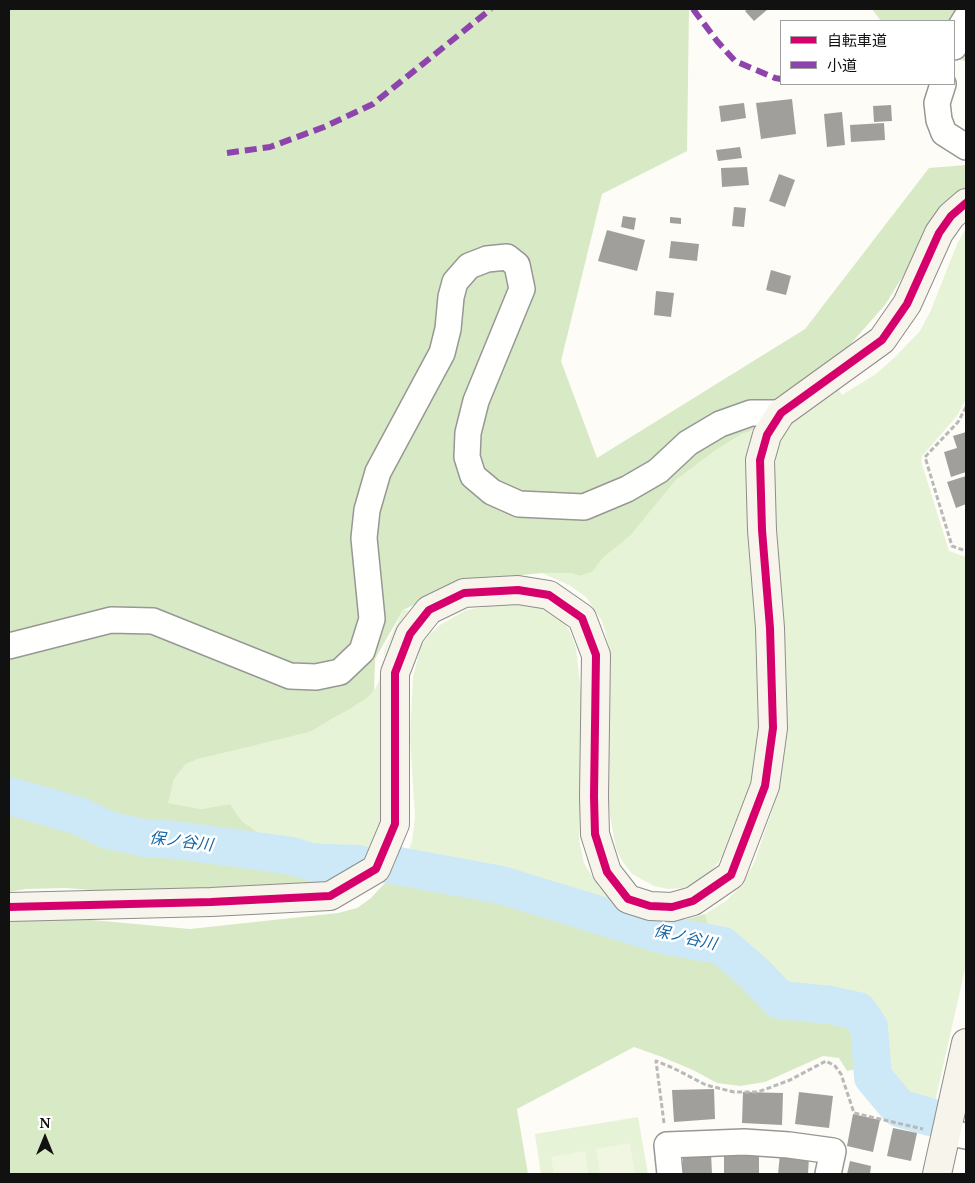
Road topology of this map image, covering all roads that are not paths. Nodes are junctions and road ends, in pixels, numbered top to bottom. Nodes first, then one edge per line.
1 (966, 18) edge
2 (955, 43) edge
3 (943, 85) edge
4 (966, 147) edge
5 (966, 203) edge
6 (781, 413) junction
7 (9, 646) edge
8 (9, 907) edge
9 (966, 1043) edge
10 (948, 1133) edge
11 (670, 1174) edge
12 (828, 1174) edge
13 (937, 1174) edge

1 - 2 street
3 - 4 street
5 - 6 street
6 - 7 street
6 - 8 street
9 - 10 street
10 - 13 street
11 - 12 street

